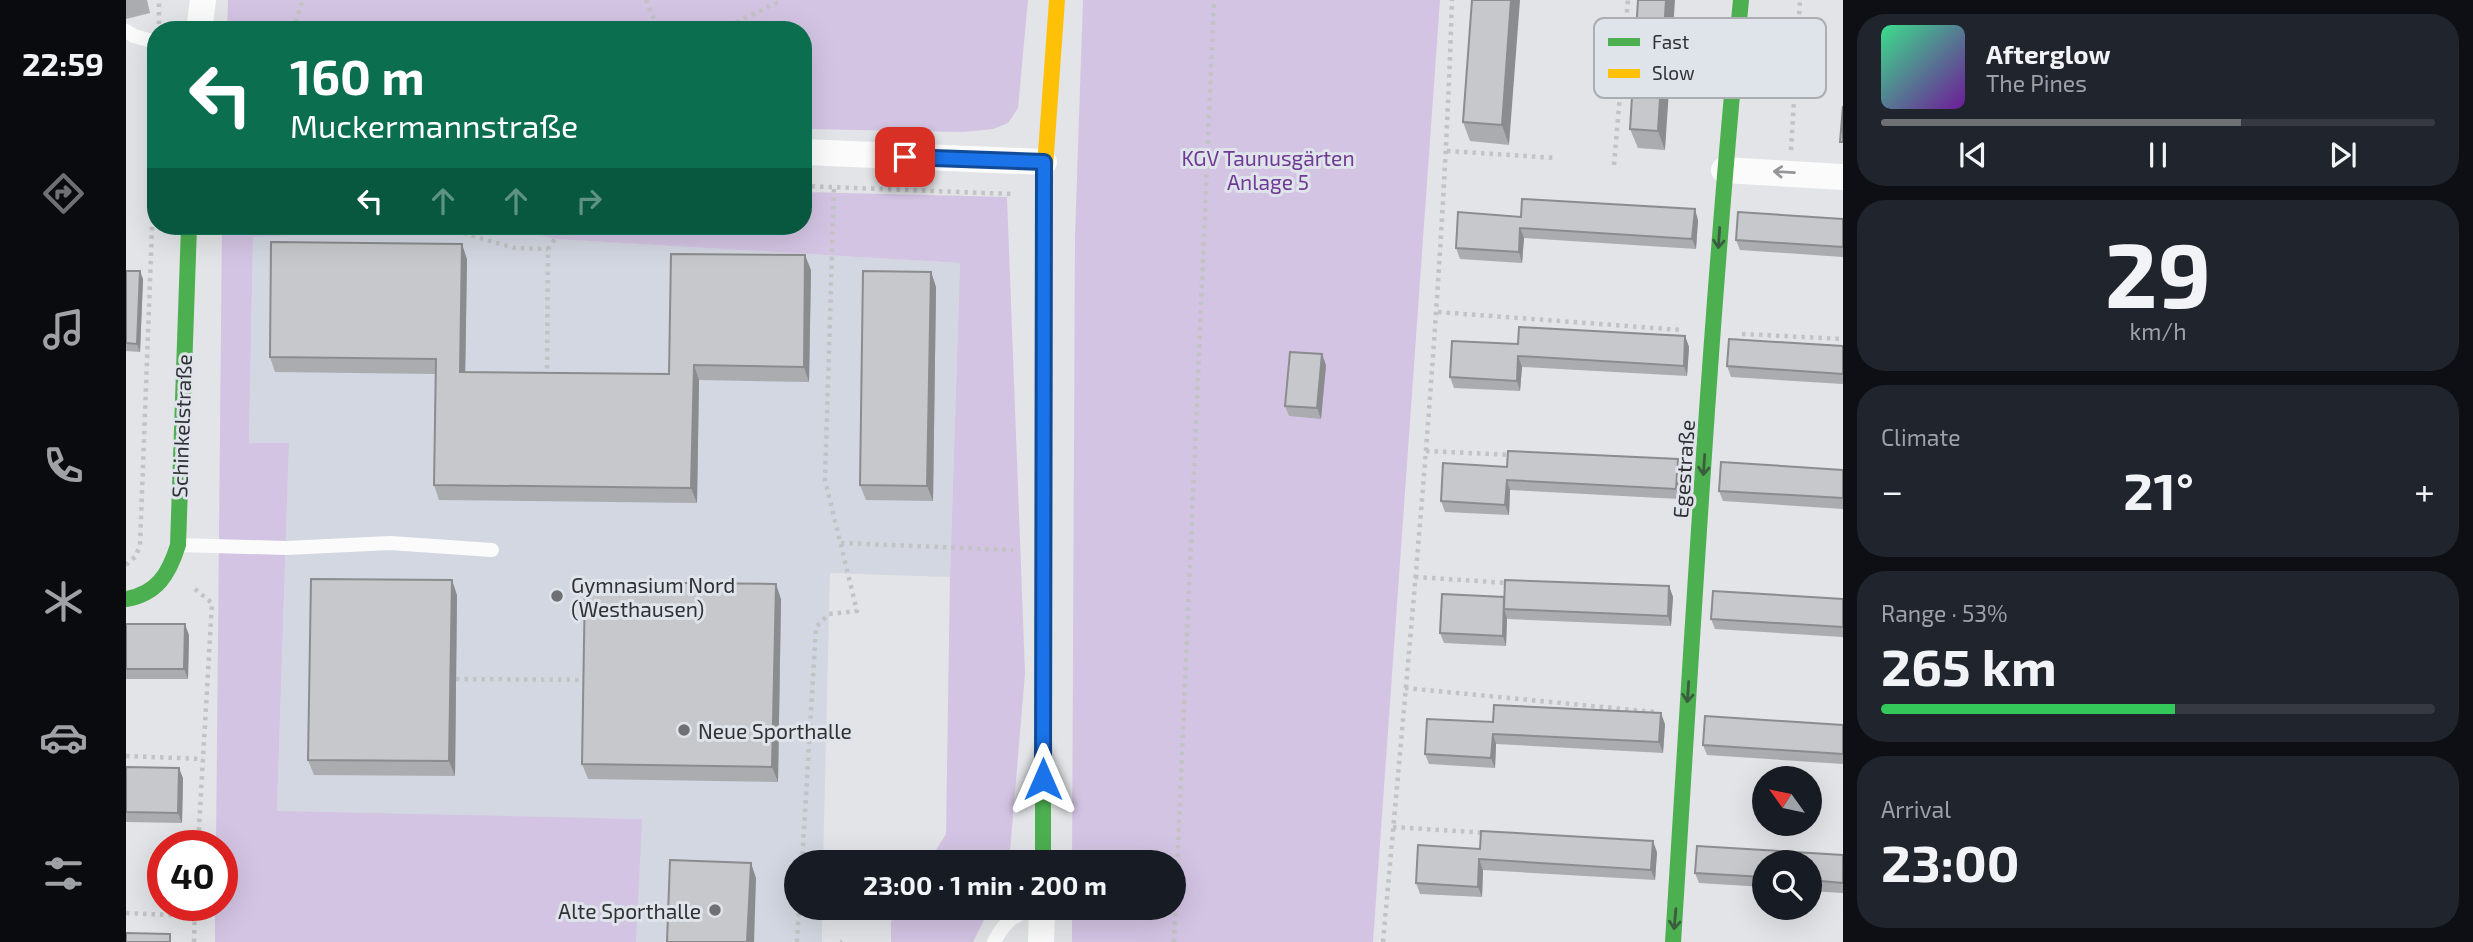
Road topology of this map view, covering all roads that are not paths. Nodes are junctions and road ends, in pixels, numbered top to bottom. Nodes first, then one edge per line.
1 (202, 0) edge
2 (1057, 0) edge
3 (1741, 0) edge
4 (1739, 18) edge
5 (200, 21) edge
6 (126, 31) edge
7 (147, 40) edge
8 (1731, 98) edge
9 (812, 152) edge
10 (1044, 162) junction
11 (1724, 170) junction
12 (1843, 177) edge
13 (189, 235) edge
14 (178, 545) junction
15 (492, 550) dead end
16 (126, 599) edge
17 (1042, 850) edge
18 (1010, 920) edge
19 (1042, 920) edge
20 (993, 942) edge
21 (1041, 942) edge
22 (1674, 942) edge

1 - 5 street
2 - 10 street
3 - 4 street, Egestraße
6 - 7 lane
8 - 11 street, Egestraße
9 - 10 street
10 - 17 street
12 -> 11 street
11 -> 22 street, Egestraße
13 - 14 street, Schinkelstraße
14 - 15 lane
14 - 16 street, Schinkelstraße
18 - 20 lane
19 - 21 street

